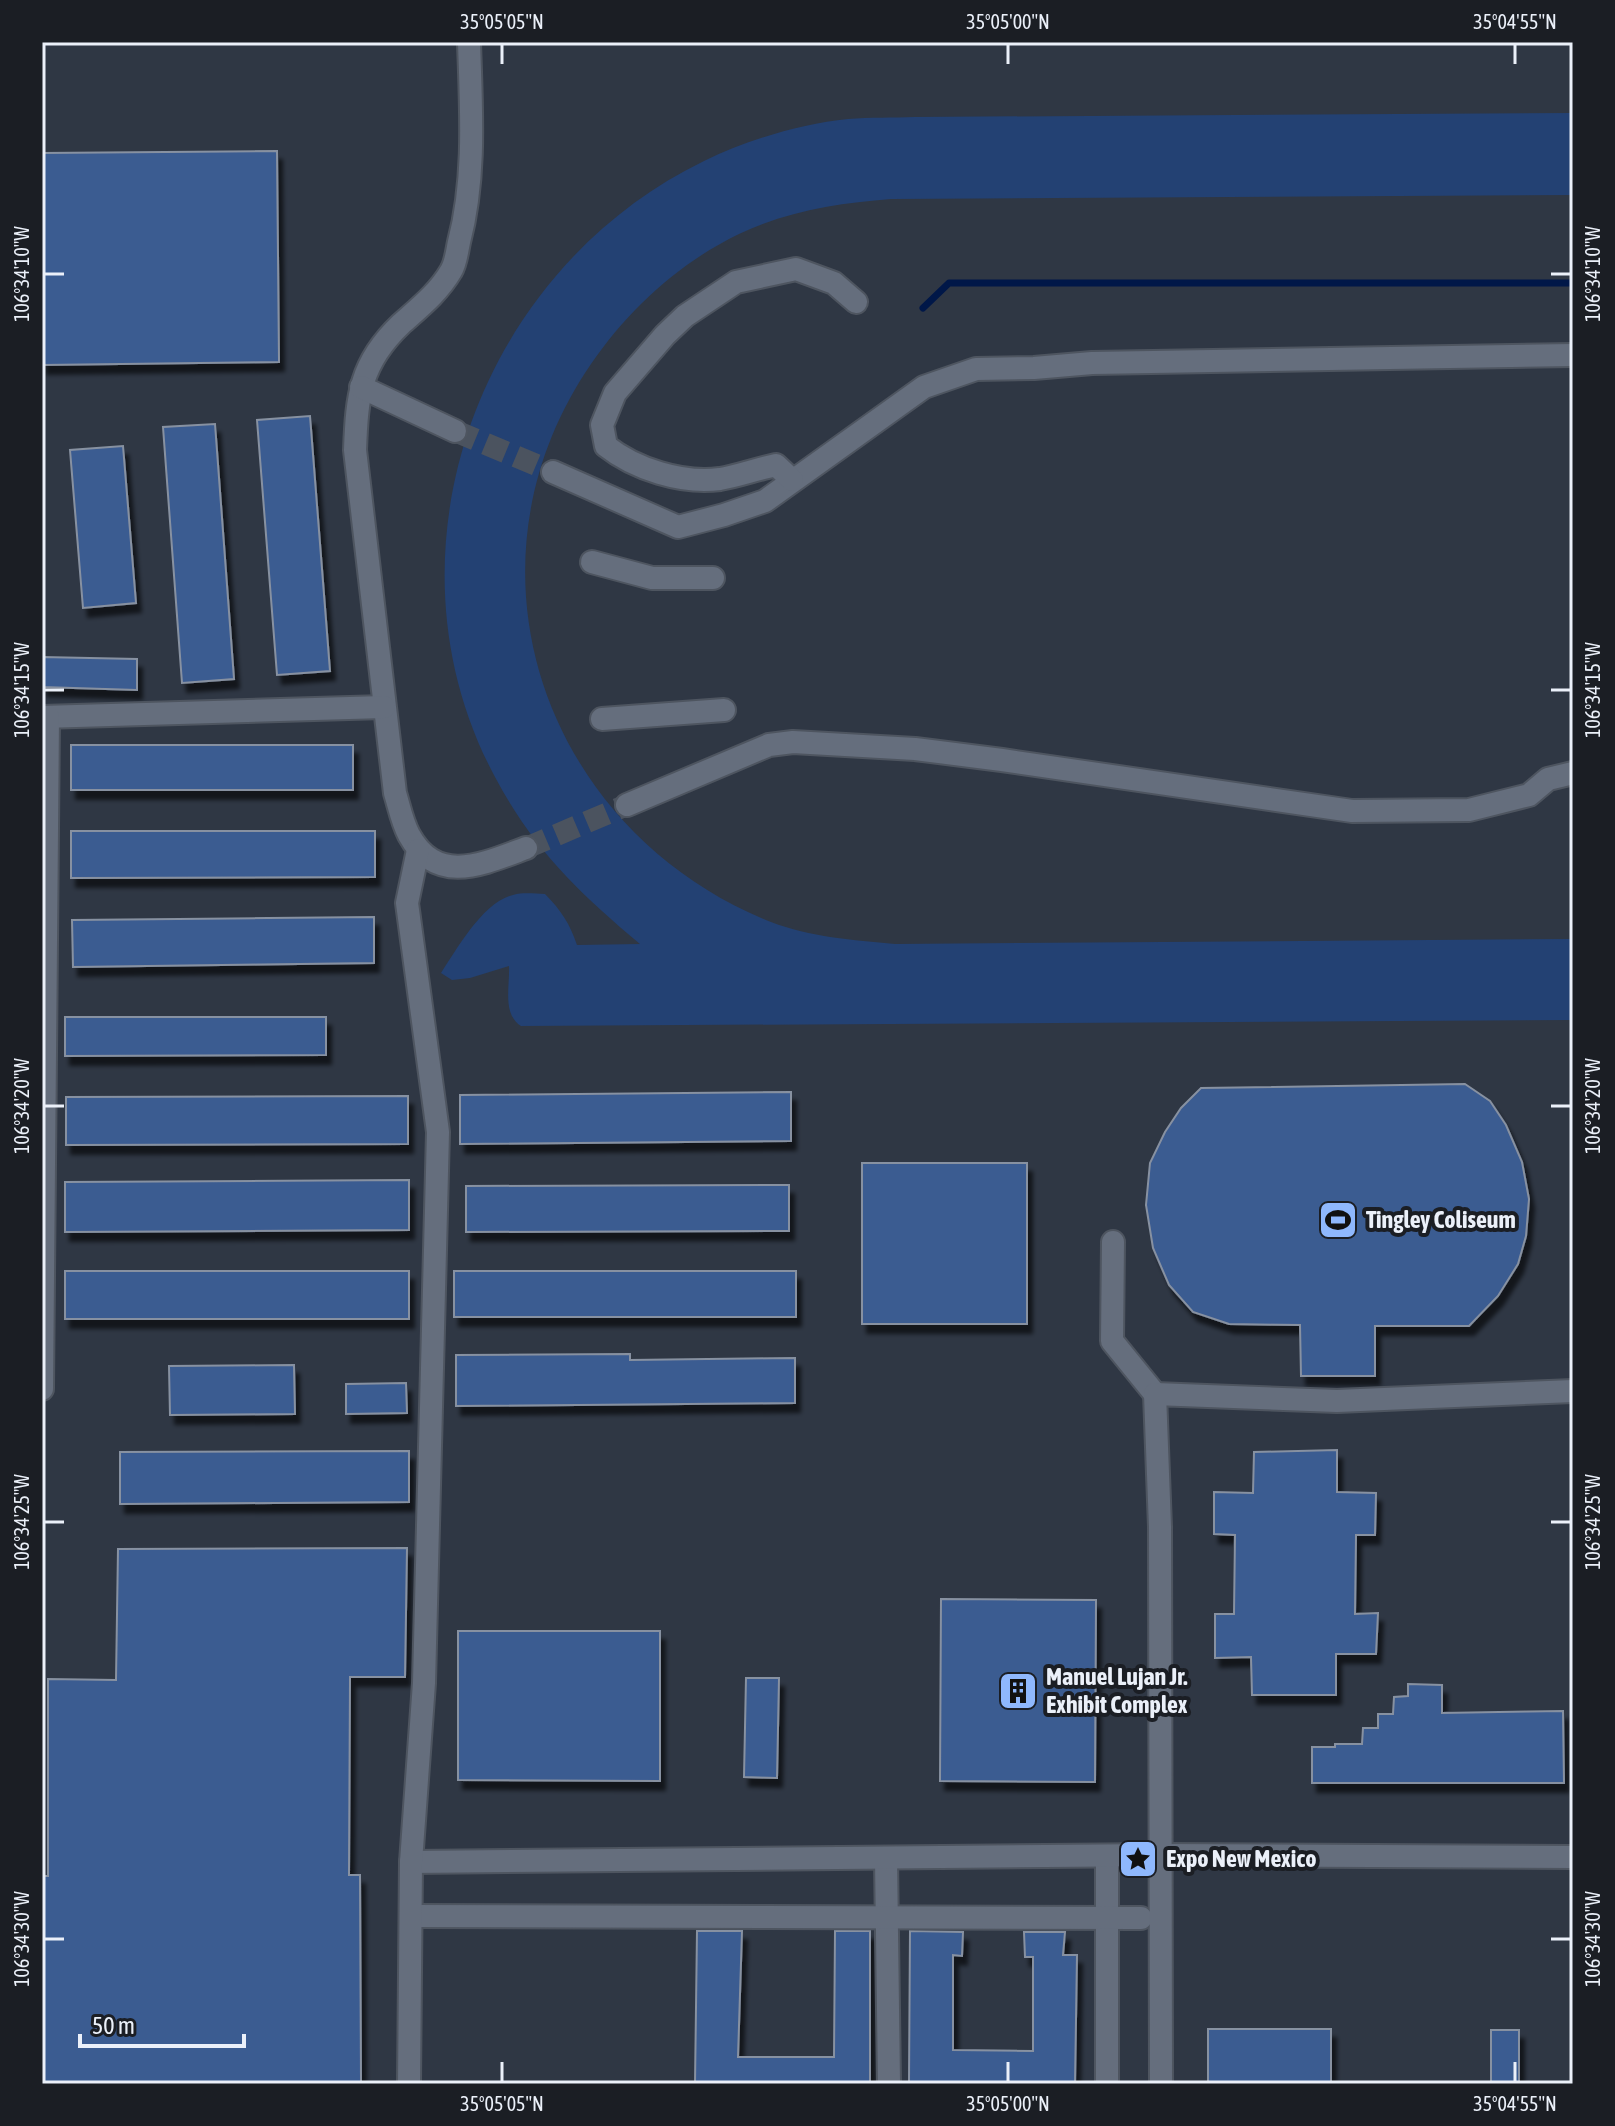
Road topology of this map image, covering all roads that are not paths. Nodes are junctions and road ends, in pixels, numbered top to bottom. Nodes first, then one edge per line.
1 (469, 42) edge
2 (856, 302) dead end
3 (1573, 355) edge
4 (361, 387) junction
5 (455, 431) tunnel mouth
6 (553, 472) tunnel mouth
7 (792, 480) junction
8 (592, 562) dead end
9 (713, 578) dead end
10 (384, 707) junction
11 (724, 710) dead end
12 (45, 717) edge
13 (602, 719) dead end
14 (1573, 773) edge
15 (627, 805) tunnel mouth
16 (526, 848) tunnel mouth
17 (418, 850) junction
18 (1113, 1242) dead end
19 (42, 1389) edge
20 (1573, 1391) edge
21 (1155, 1394) junction
22 (1159, 1855) junction
23 (1107, 1856) junction
24 (1573, 1857) edge
25 (886, 1858) junction
26 (411, 1862) junction
27 (411, 1916) junction
28 (886, 1916) junction
29 (1108, 1918) junction
30 (1141, 1918) dead end
31 (409, 2084) edge
32 (889, 2084) edge
33 (1107, 2084) edge
34 (1161, 2084) edge

1 - 4 street
2 - 7 street
3 - 7 street
4 - 5 street
4 - 10 street
6 - 7 street
8 - 9 street
10 - 12 street
10 - 17 street
11 - 13 street
12 - 19 street
14 - 15 street
16 - 17 street
17 - 26 street
18 - 21 street
20 - 21 street
21 - 22 street
22 - 23 street
22 - 24 street
22 - 34 street
23 - 25 street
23 - 29 street
25 - 26 street
25 - 28 street
26 - 27 street
27 - 28 street
27 - 31 street
28 - 29 street
28 - 32 street
29 - 30 street
29 - 33 street

